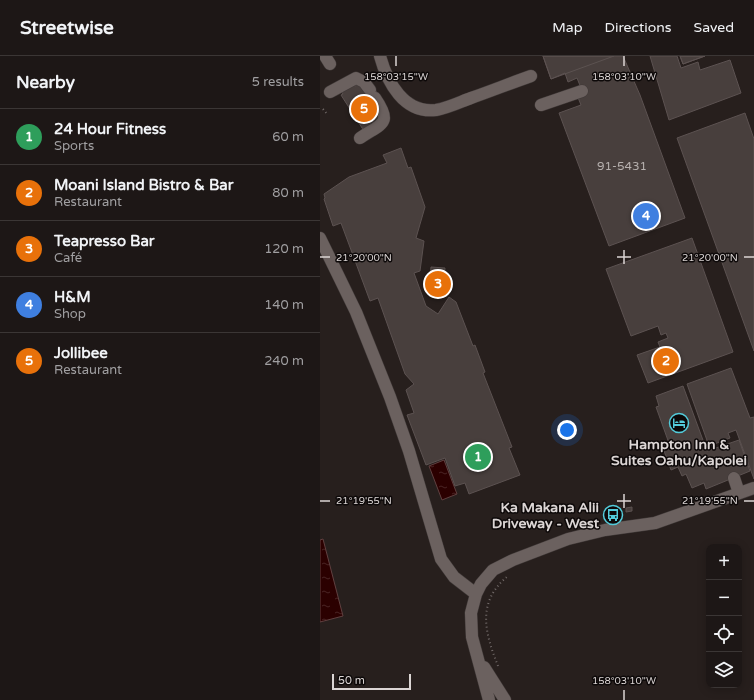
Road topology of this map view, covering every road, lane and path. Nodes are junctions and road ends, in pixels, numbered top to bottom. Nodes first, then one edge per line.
1 (380, 56) edge
2 (531, 76) dead end
3 (582, 91) dead end
4 (330, 92) dead end
5 (541, 105) dead end
6 (324, 109) dead end
7 (328, 115) dead end
8 (360, 138) dead end
9 (320, 238) edge
10 (738, 477) dead end
11 (747, 490) edge
12 (514, 572) dead end
13 (476, 594) junction
14 (478, 658) junction
15 (498, 668) dead end
16 (489, 700) edge
17 (505, 700) edge

1 - 2 street
3 - 5 street
4 - 8 street
6 - 7 path
9 - 13 street
10 - 11 street
11 - 13 street
12 - 15 path
13 - 14 street
14 - 16 street
14 - 17 street

